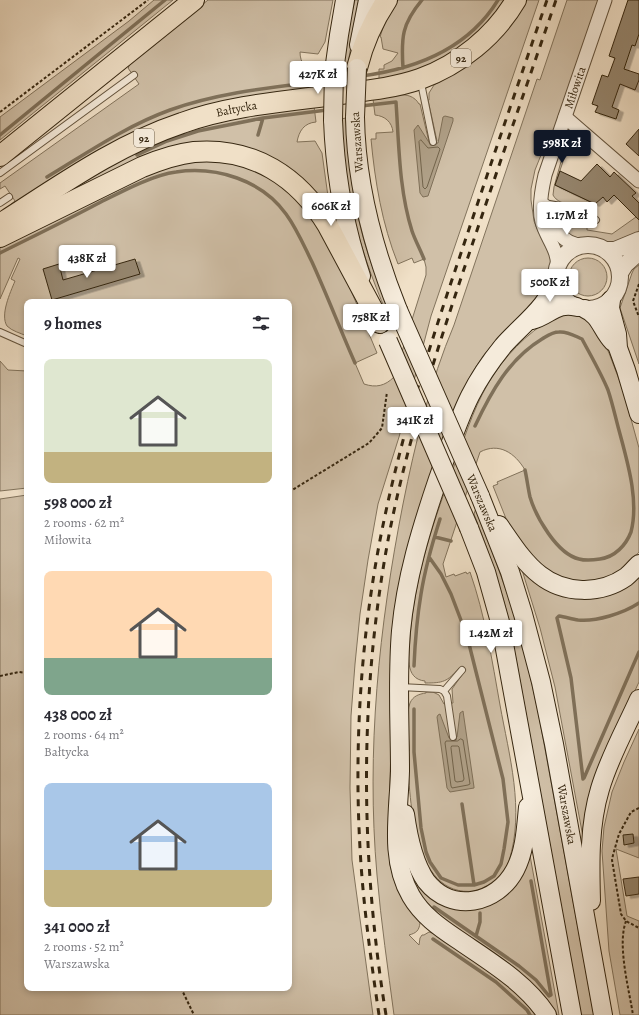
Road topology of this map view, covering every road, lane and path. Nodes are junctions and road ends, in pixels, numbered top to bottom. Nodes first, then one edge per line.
1 (148, 0) edge
2 (194, 0) edge
3 (346, 0) edge
4 (368, 0) edge
5 (387, 0) edge
6 (516, 0) edge
7 (605, 0) edge
8 (356, 68) junction
9 (134, 75) dead end
10 (420, 79) junction
11 (80, 92) junction
12 (0, 112) edge
13 (565, 117) junction
14 (433, 142) dead end
15 (0, 156) edge
16 (0, 166) edge
17 (0, 173) edge
18 (639, 181) edge
19 (9, 197) dead end
20 (542, 201) junction
21 (0, 203) edge
22 (596, 220) dead end
23 (0, 224) edge
24 (0, 237) edge
25 (639, 240) edge
26 (583, 245) junction
27 (606, 250) junction
28 (639, 252) edge
29 (556, 273) junction
30 (620, 273) junction
31 (639, 284) edge
32 (611, 300) junction
33 (581, 308) junction
34 (639, 316) edge
35 (527, 322) junction
36 (380, 323) junction
37 (0, 332) edge
38 (24, 343) edge
39 (618, 348) junction
40 (387, 392) dead end
41 (639, 414) edge
42 (292, 490) edge
43 (480, 496) junction
44 (639, 564) edge
45 (462, 670) dead end
46 (24, 672) edge
47 (0, 676) edge
48 (399, 687) junction
49 (444, 691) junction
50 (639, 699) edge
51 (453, 737) dead end
52 (400, 772) junction
53 (528, 774) junction
54 (639, 808) edge
55 (626, 921) junction
56 (639, 928) edge
57 (592, 952) junction
58 (182, 991) edge
59 (194, 1015) edge
60 (547, 1015) edge
61 (572, 1015) edge
62 (603, 1015) edge
63 (633, 1015) edge

1 - 12 path
2 - 11 main road
3 - 36 main road, Warszawska, bridge
4 - 8 main road, Warszawska
5 - 8 main road
6 - 10 main road, Bałtycka / 92
7 - 13 street, Miłowita
8 - 43 main road, Warszawska, bridge
9 - 17 lane
10 - 14 lane
10 - 23 main road, Bałtycka / 92
11 - 15 main road
11 - 16 lane
13 - 18 street
13 - 20 street, Miłowita
19 - 21 lane
20 - 22 lane
20 - 26 street
20 - 29 street, Miłowita
24 - 36 main road
25 - 27 street
26 - 27 street
26 - 29 street
27 - 30 street
28 - 30 street
29 - 33 street
29 - 35 main road
30 - 32 street
31 - 34 path
32 - 33 street
32 - 39 main road
33 - 35 main road
33 - 39 main road
35 - 48 main road
36 - 53 main road, Warszawska, bridge
37 - 38 lane
39 - 41 main road
40 - 42 path
43 - 44 main road
43 - 57 main road, Warszawska
45 - 49 lane
46 - 47 path
48 - 49 lane
48 - 52 main road
49 - 51 lane
50 - 57 main road
52 - 53 main road
52 - 60 main road
53 - 61 main road, Warszawska
54 - 55 path
55 - 56 path
55 - 63 path
57 - 62 main road, Warszawska
58 - 59 path

